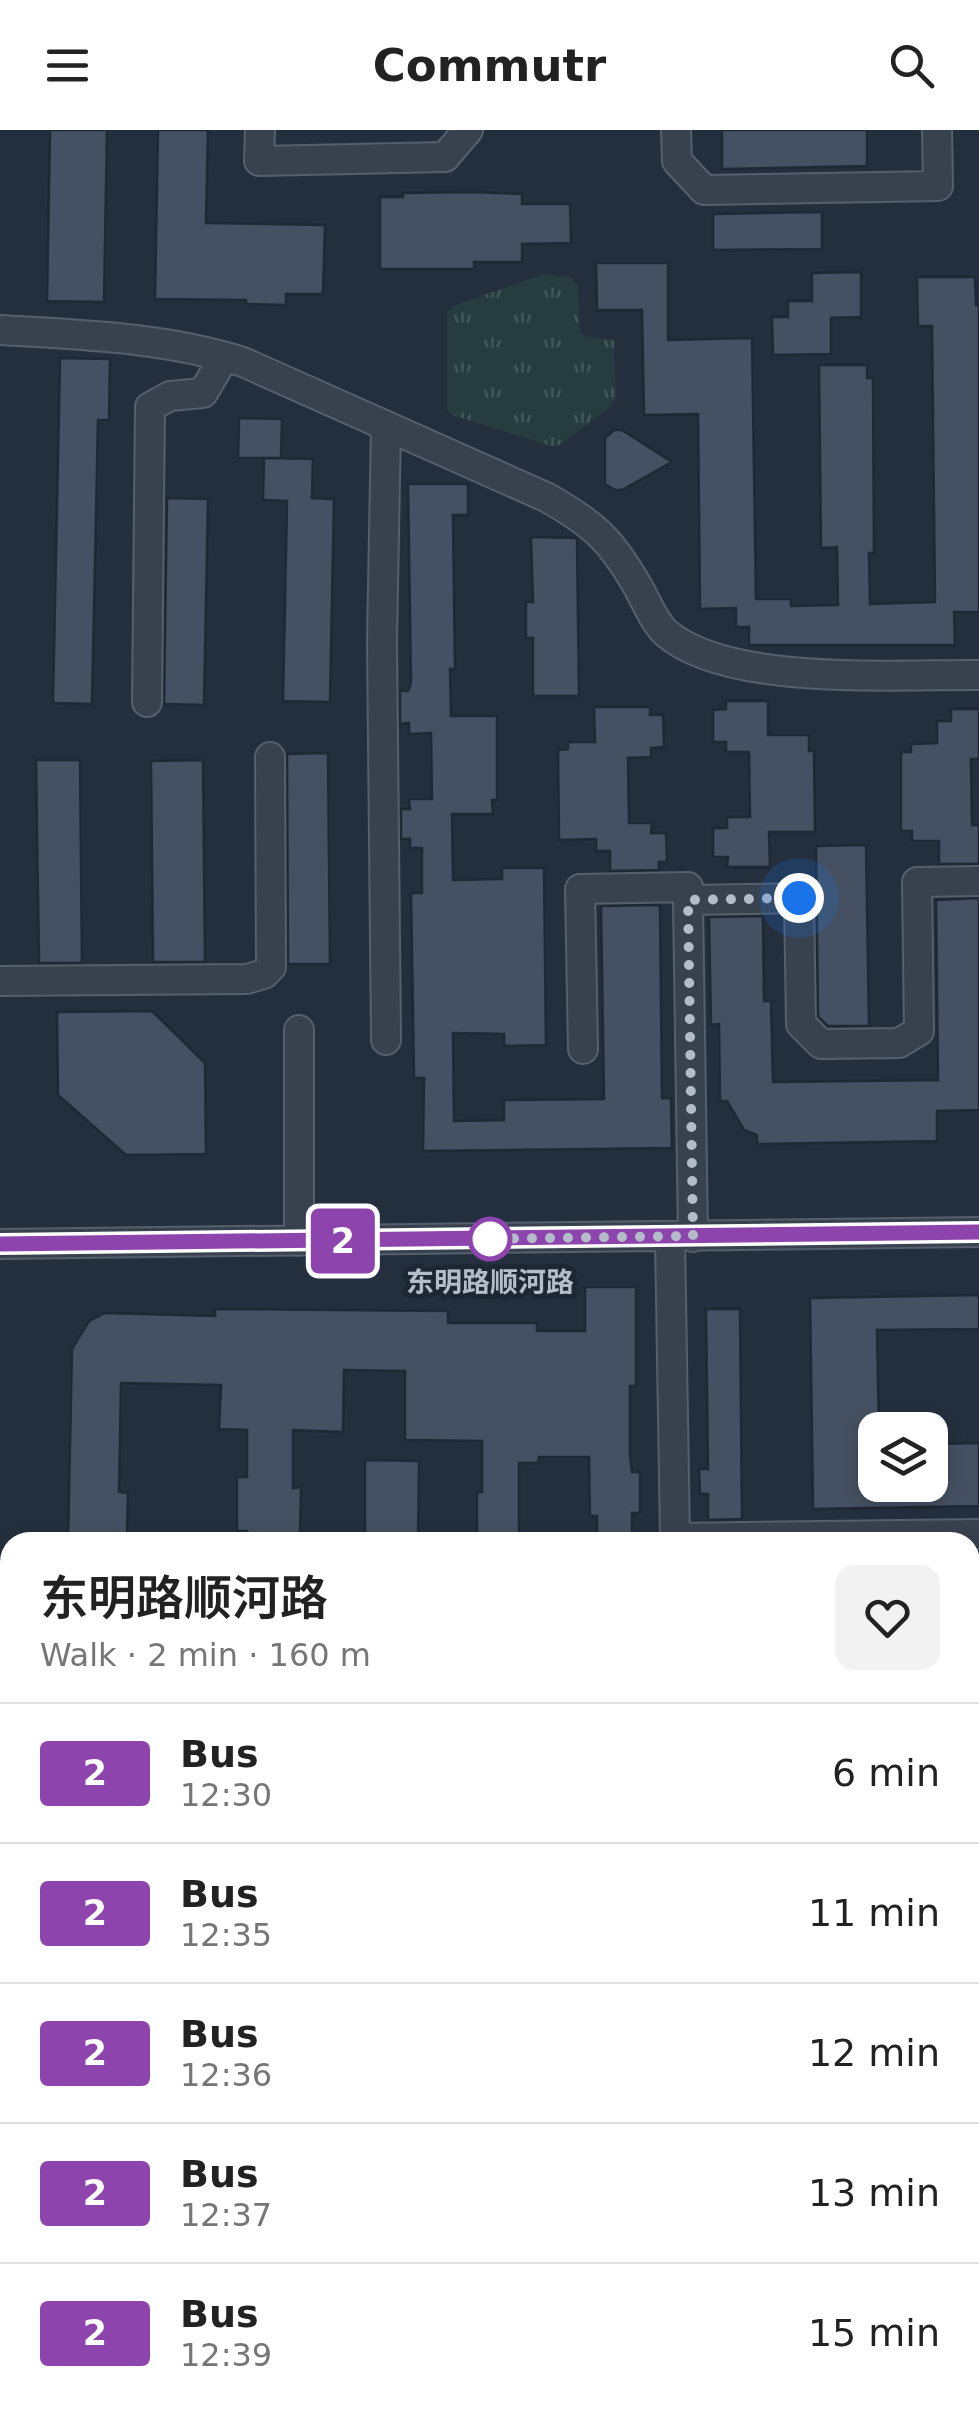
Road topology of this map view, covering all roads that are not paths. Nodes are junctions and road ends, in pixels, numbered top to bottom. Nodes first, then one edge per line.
1 (260, 130) edge
2 (468, 130) edge
3 (676, 130) edge
4 (937, 130) edge
5 (0, 330) edge
6 (224, 356) junction
7 (386, 426) junction
8 (979, 675) edge
9 (146, 702) dead end
10 (270, 757) dead end
11 (979, 881) edge
12 (688, 900) junction
13 (0, 981) edge
14 (299, 1030) dead end
15 (386, 1040) dead end
16 (583, 1050) dead end
17 (979, 1232) edge
18 (682, 1237) junction
19 (298, 1241) junction
20 (0, 1244) edge
21 (674, 1532) edge

1 - 2 street
3 - 4 street
5 - 6 street
6 - 7 street
6 - 9 street
7 - 8 street
7 - 15 street
10 - 13 street
11 - 12 street
12 - 16 street
12 - 18 street
14 - 19 street
17 - 18 street
18 - 19 street
18 - 21 street
19 - 20 street

